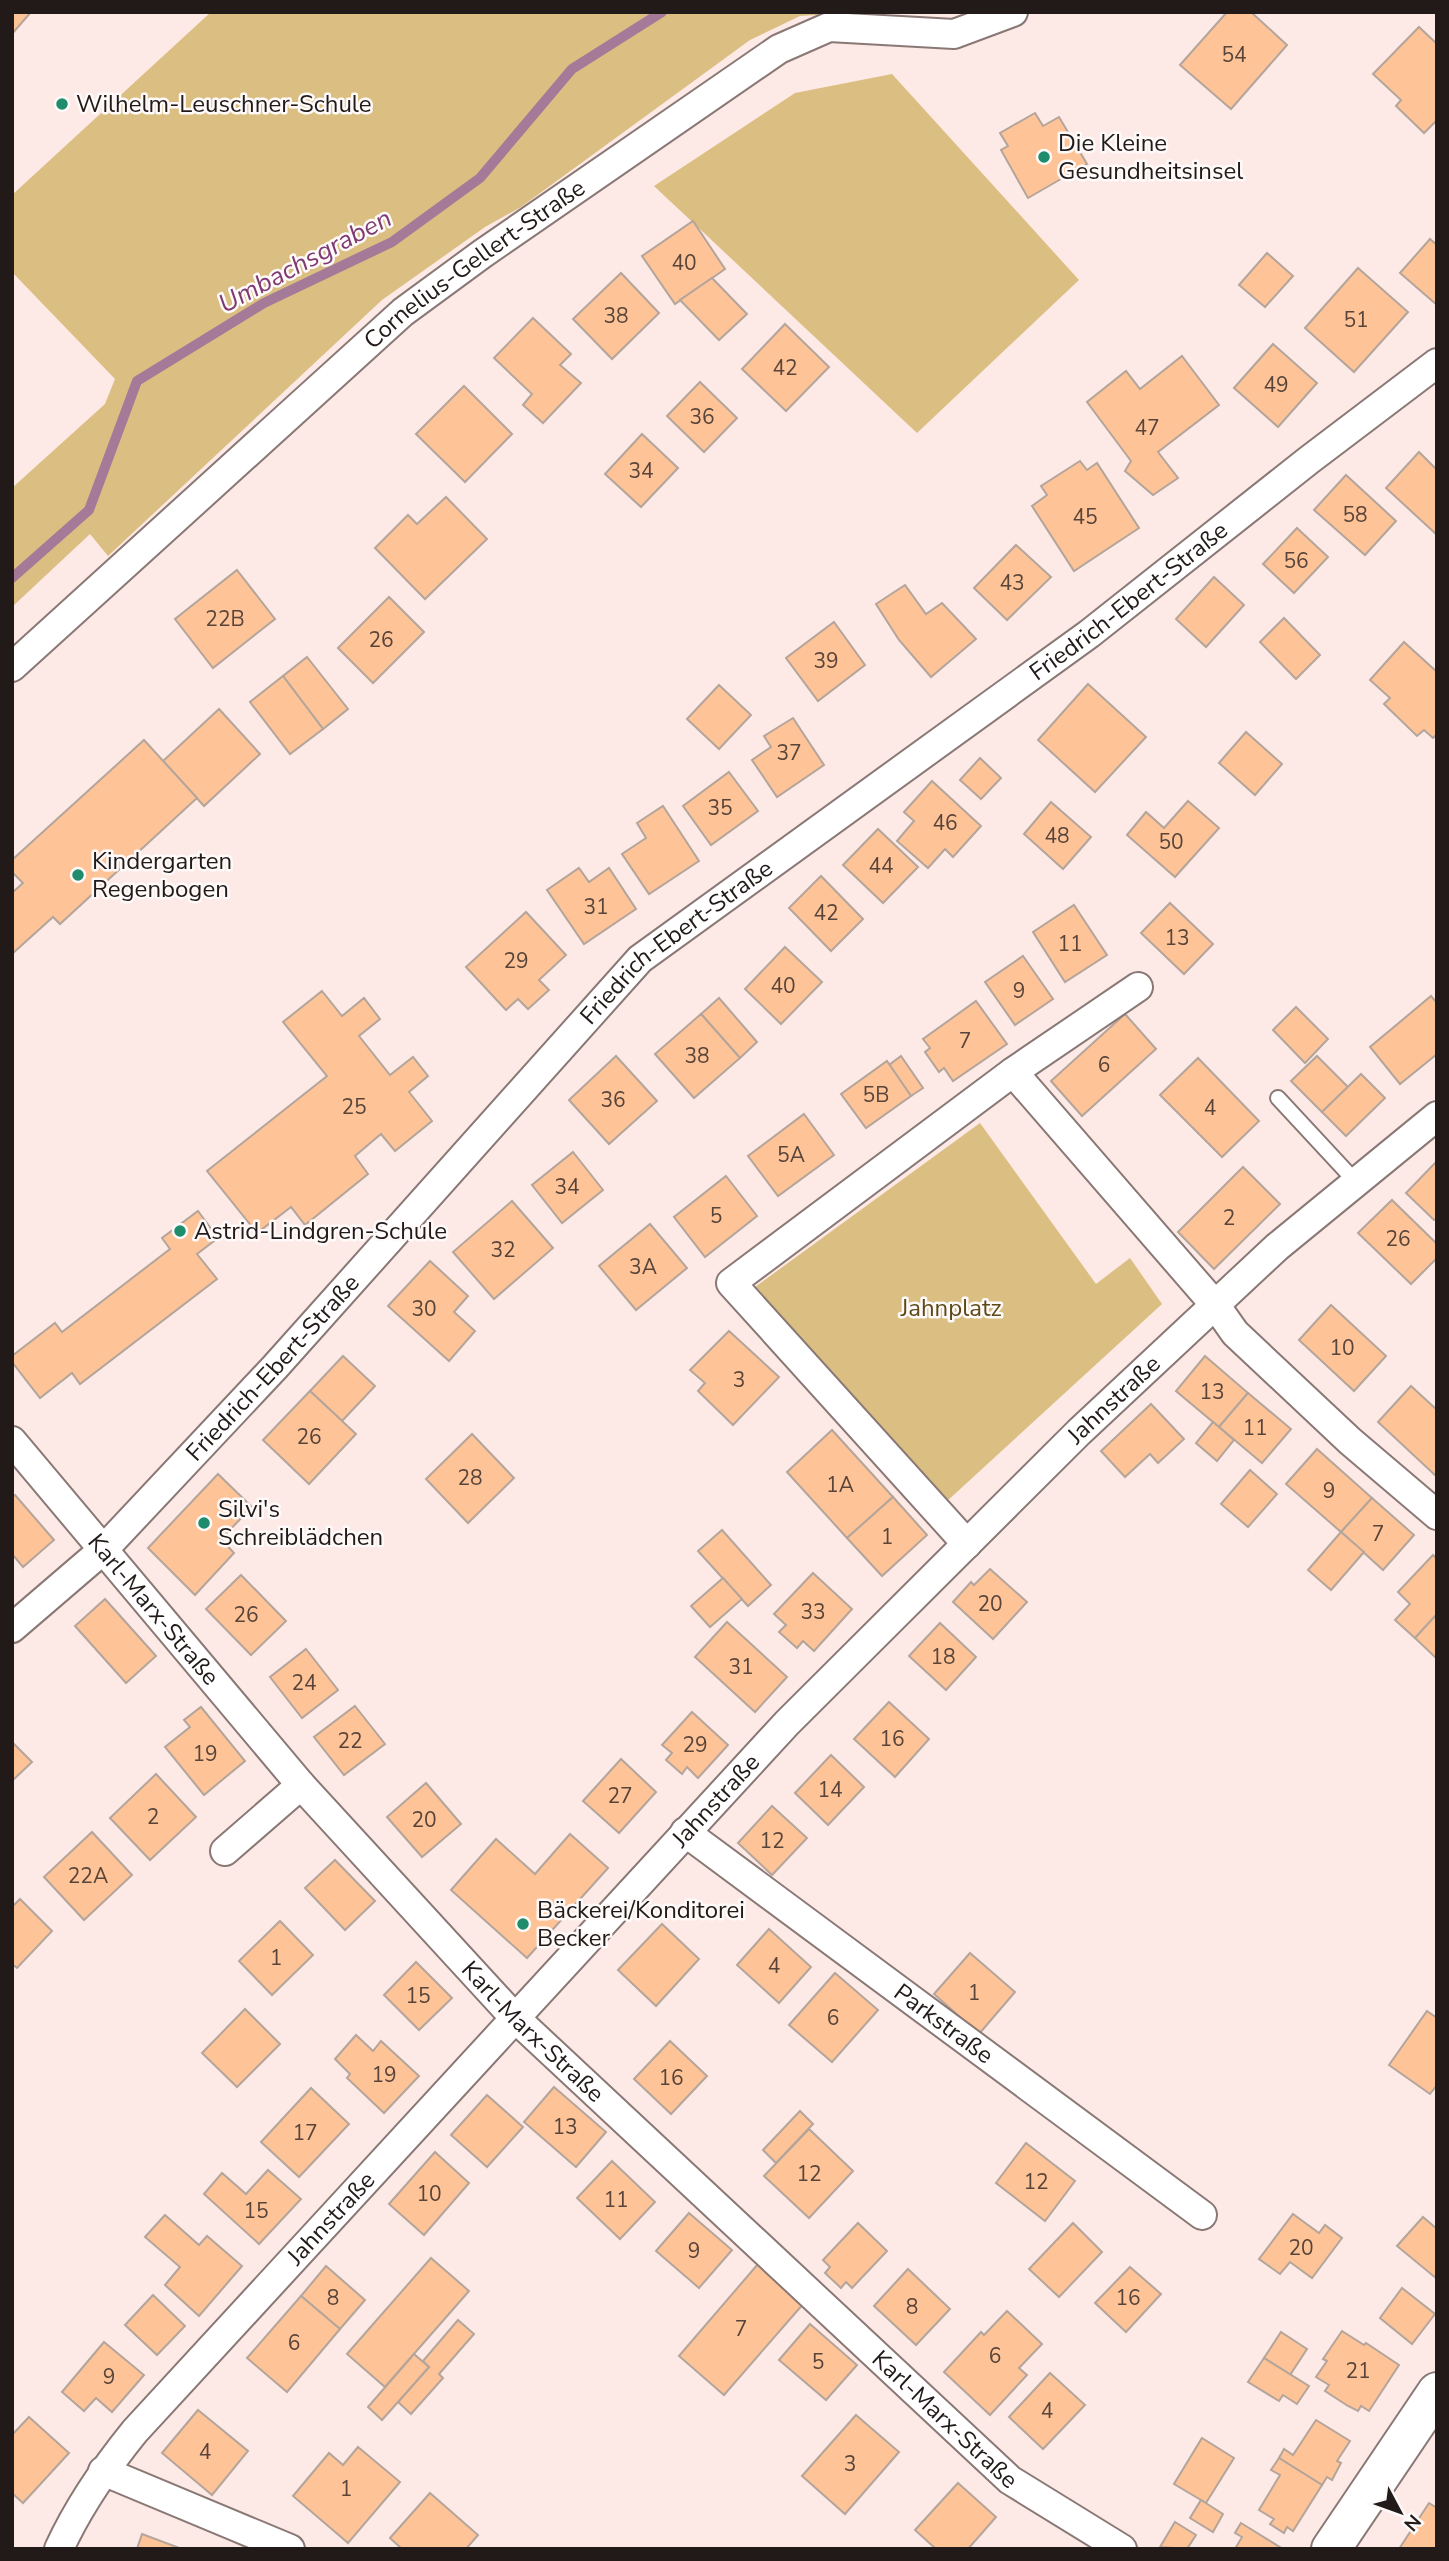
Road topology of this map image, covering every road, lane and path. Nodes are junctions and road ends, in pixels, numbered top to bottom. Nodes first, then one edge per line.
1 (1013, 12) edge
2 (1437, 363) edge
3 (12, 667) edge
4 (1138, 987) dead end
5 (1013, 1072) junction
6 (1278, 1098) dead end
7 (1437, 1116) edge
8 (1356, 1182) junction
9 (1216, 1306) junction
10 (12, 1441) edge
11 (1437, 1515) edge
12 (967, 1544) junction
13 (104, 1549) junction
14 (12, 1628) edge
15 (301, 1785) junction
16 (685, 1832) junction
17 (225, 1851) dead end
18 (514, 2017) junction
19 (1202, 2215) dead end
20 (1437, 2392) edge
21 (103, 2471) junction
22 (59, 2549) edge
23 (289, 2549) edge
24 (1122, 2549) edge
25 (1331, 2549) edge

1 - 3 street, Cornelius-Gellert-Straße
2 - 13 street, Friedrich-Ebert-Straße
4 - 5 street
5 - 9 street
5 - 12 street
6 - 8 lane
7 - 8 street, Jahnstraße
8 - 9 street, Jahnstraße
9 - 11 street
9 - 12 street, Jahnstraße
10 - 13 street, Karl-Marx-Straße
12 - 16 street, Jahnstraße
13 - 14 street, Friedrich-Ebert-Straße
13 - 15 street, Karl-Marx-Straße
15 - 17 street
15 - 18 street, Karl-Marx-Straße
16 - 18 street, Jahnstraße
16 - 19 street, Parkstraße
18 - 21 street, Jahnstraße
18 - 24 street, Karl-Marx-Straße
20 - 25 main road
21 - 22 street, Jahnstraße
21 - 23 street

